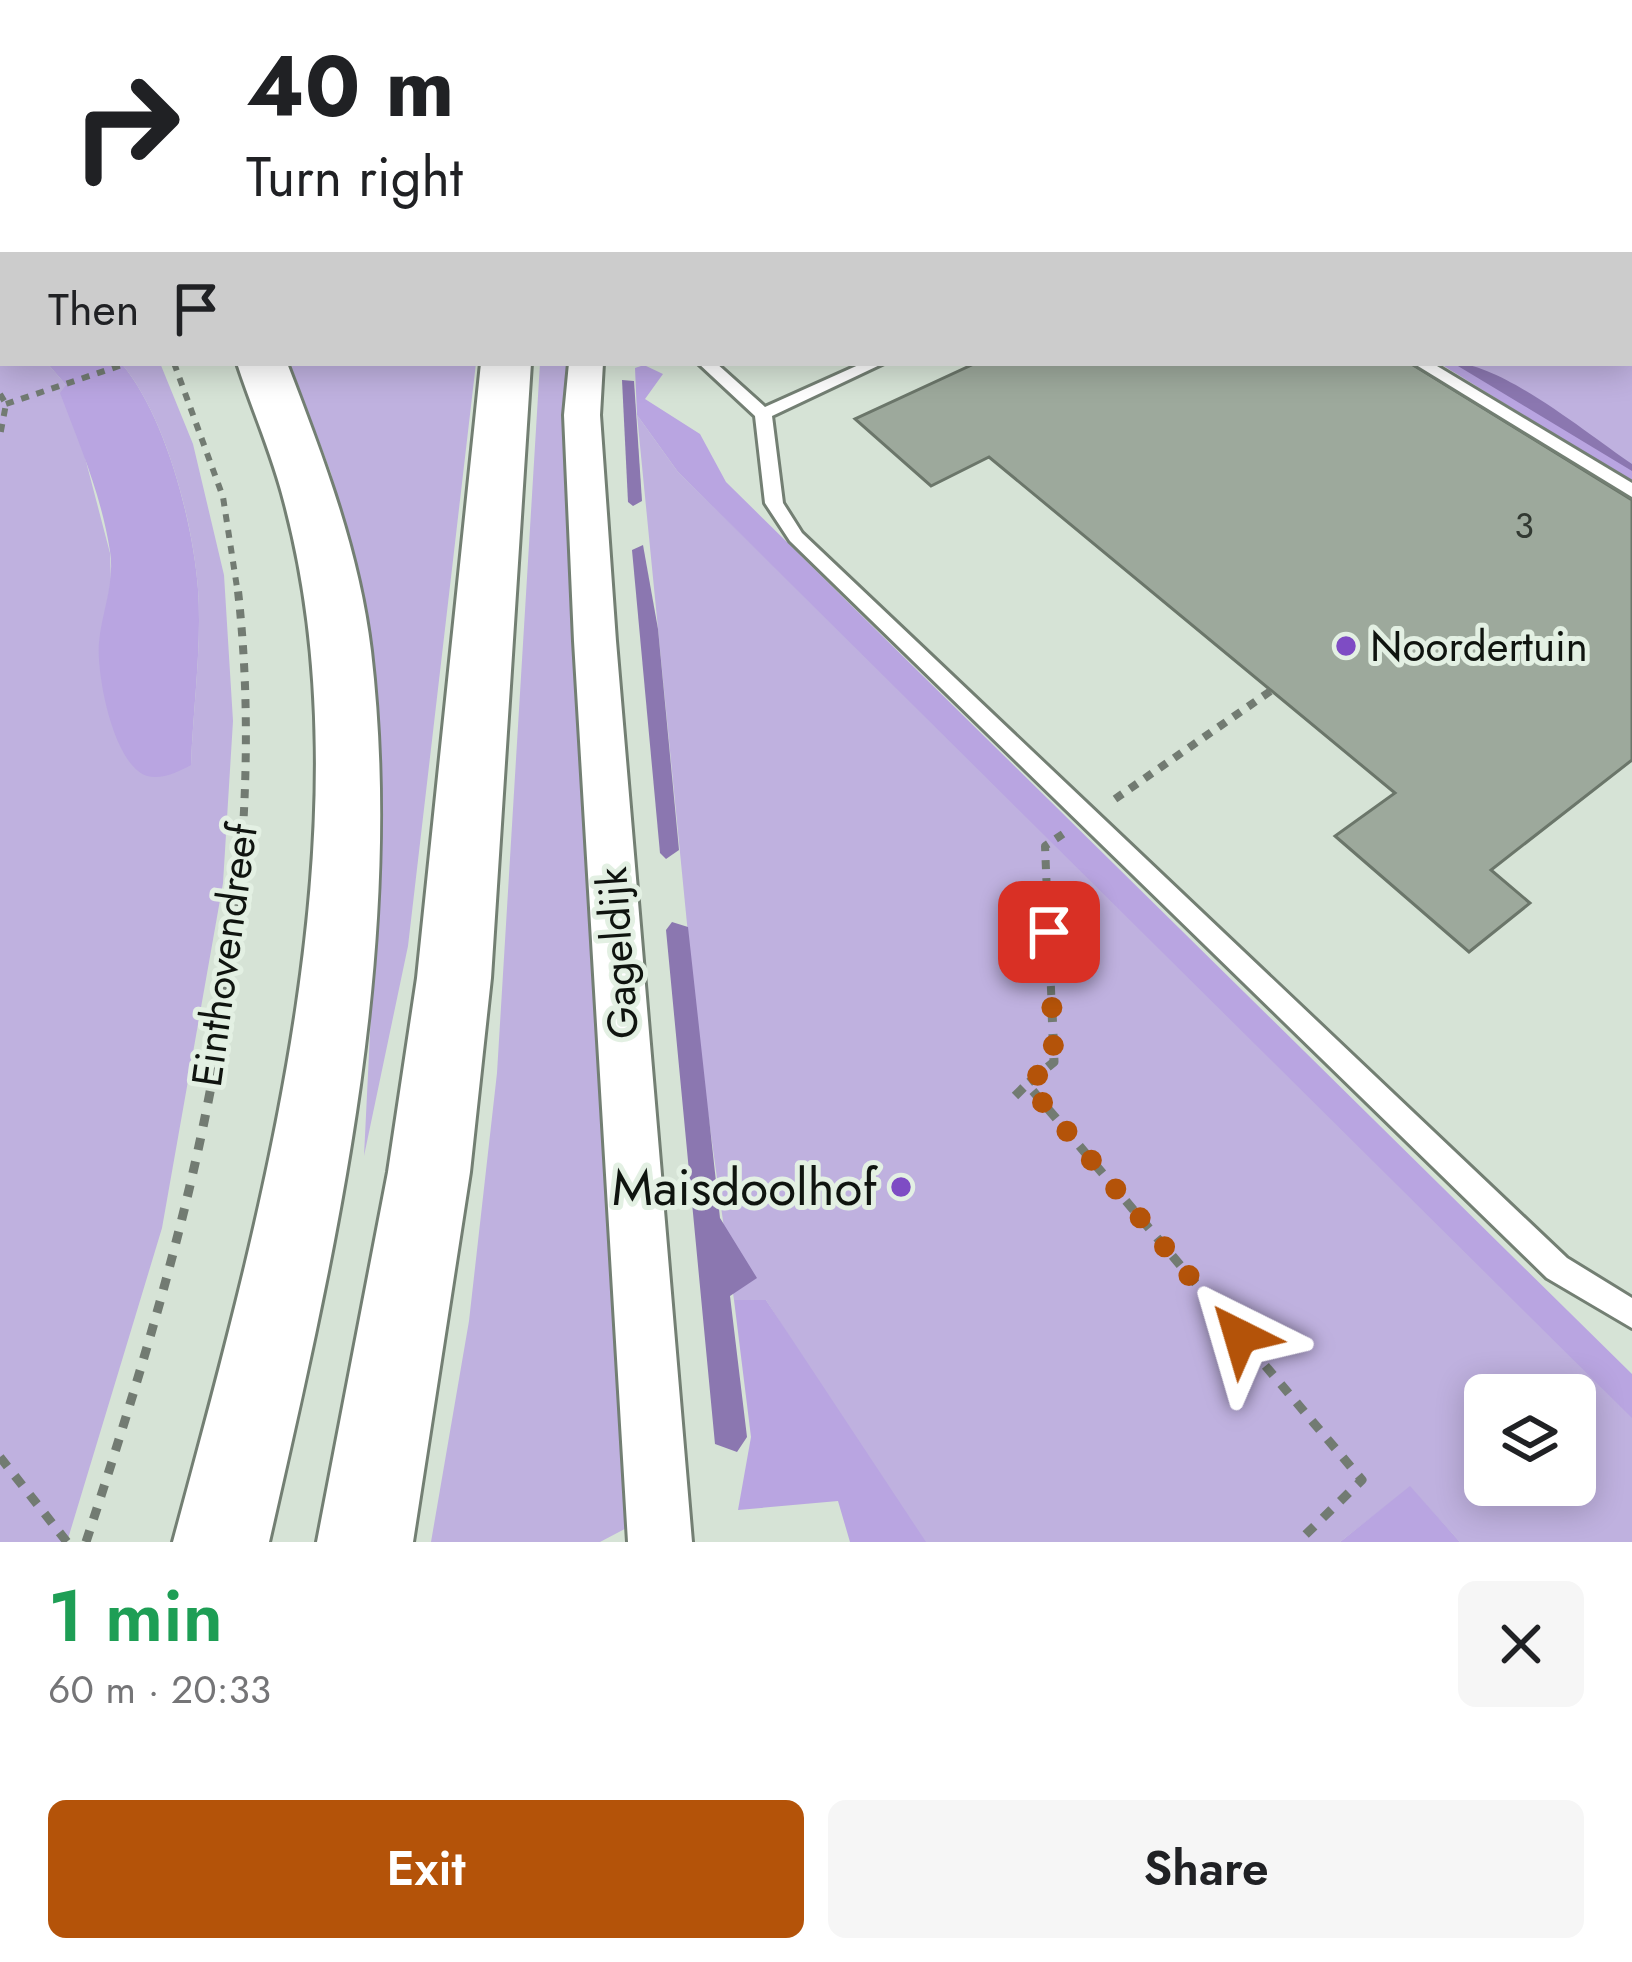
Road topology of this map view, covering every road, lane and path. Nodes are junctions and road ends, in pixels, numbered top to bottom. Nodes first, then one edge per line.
1 (119, 366) edge
2 (175, 366) edge
3 (263, 366) edge
4 (506, 366) edge
5 (586, 366) edge
6 (710, 366) edge
7 (869, 366) edge
8 (1426, 366) edge
9 (0, 394) edge
10 (6, 404) junction
11 (763, 414) junction
12 (0, 436) edge
13 (1632, 491) edge
14 (1272, 690) dead end
15 (1088, 817) junction
16 (1027, 1084) junction
17 (1015, 1096) dead end
18 (1632, 1314) edge
19 (276, 1322) junction
20 (0, 1457) edge
21 (67, 1542) edge
22 (86, 1542) edge
23 (183, 1542) edge
24 (221, 1542) edge
25 (365, 1542) edge
26 (660, 1542) edge
27 (1298, 1542) edge

1 - 10 path
2 - 22 path, Einthovendreef
3 - 19 highway
4 - 25 highway
5 - 26 street, Gageldijk
6 - 11 lane
7 - 11 lane
8 - 13 lane
9 - 10 path
10 - 12 path
11 - 15 lane
14 - 15 path
15 - 16 path
15 - 18 lane
16 - 17 path
16 - 27 path
19 - 23 highway
19 - 24 highway
20 - 21 path

